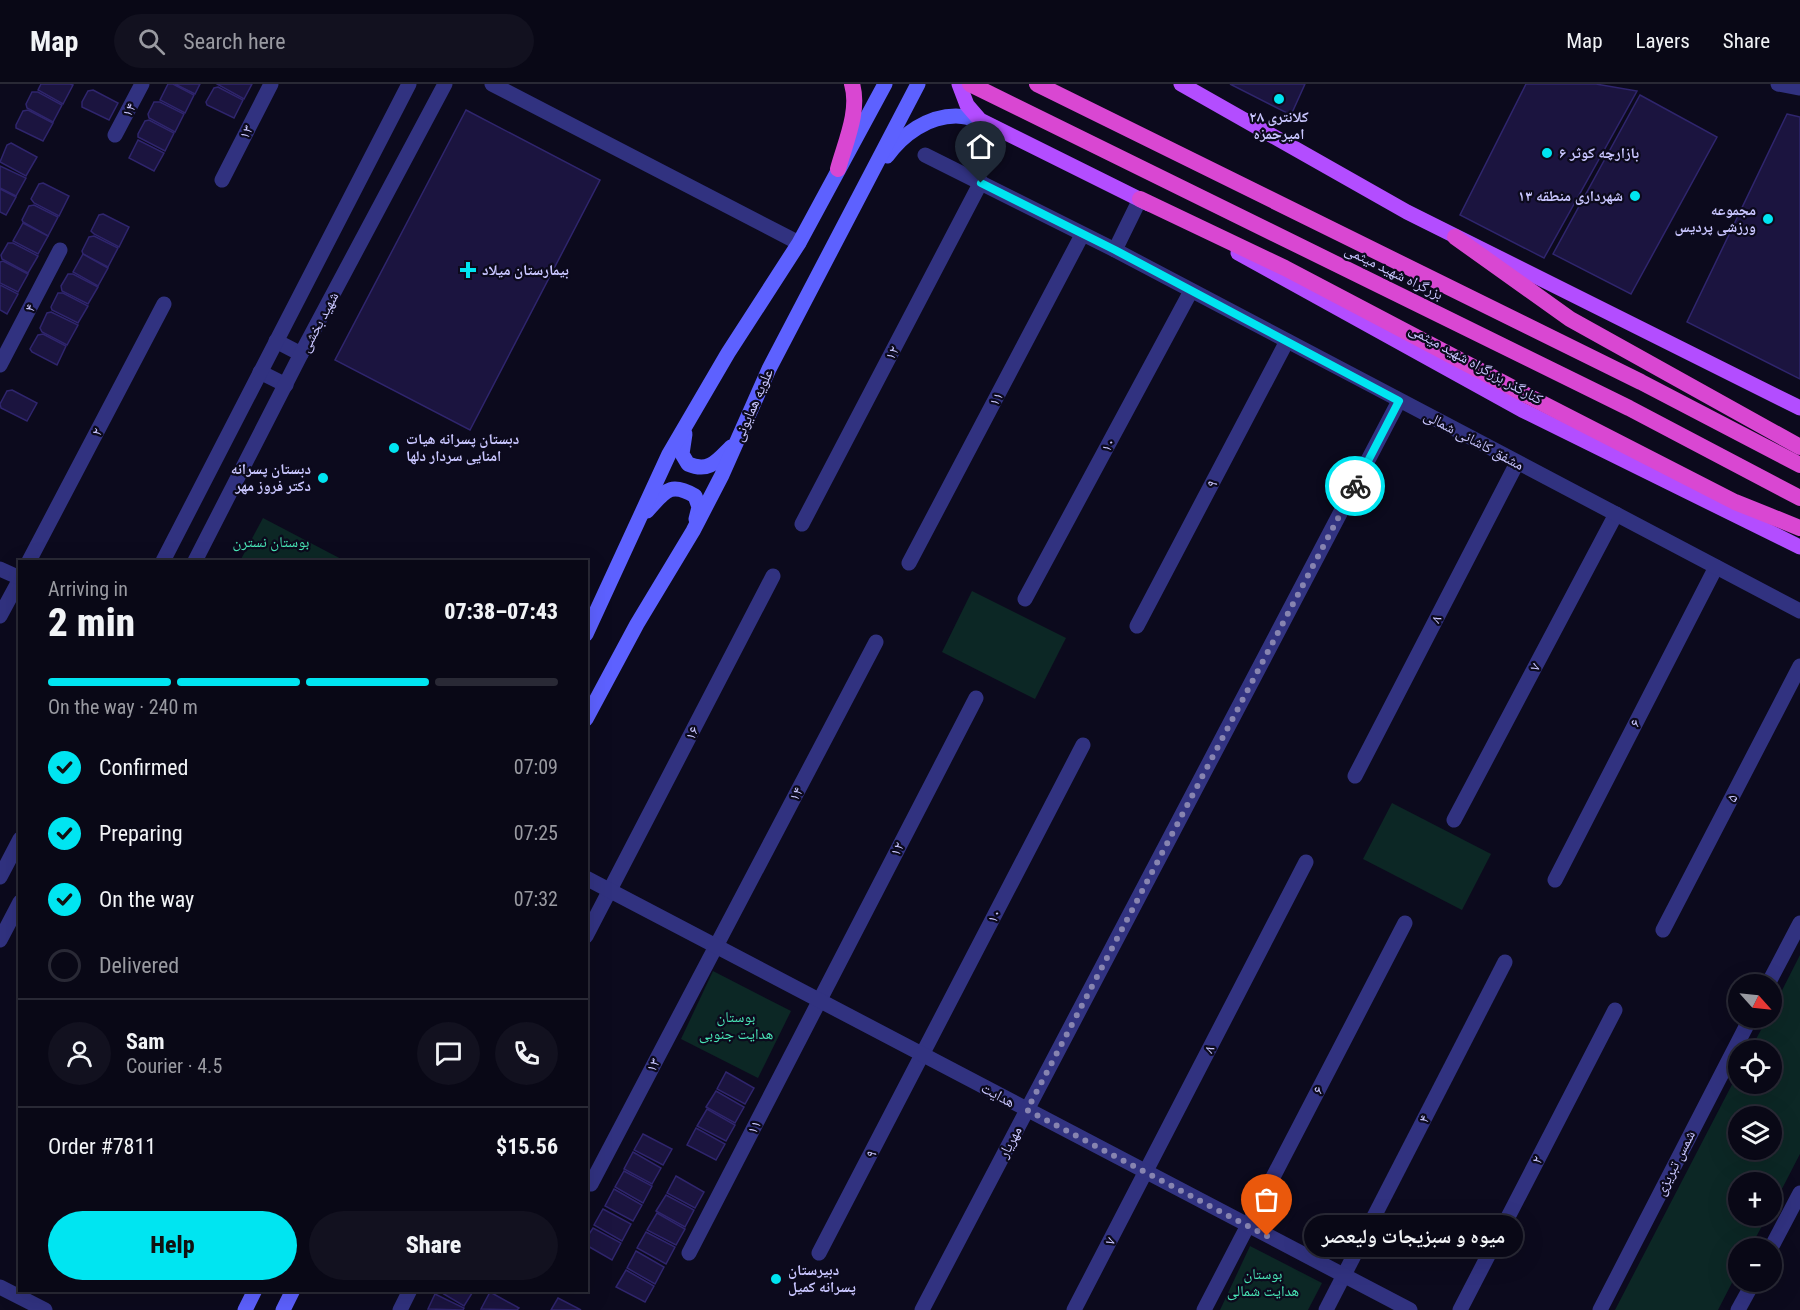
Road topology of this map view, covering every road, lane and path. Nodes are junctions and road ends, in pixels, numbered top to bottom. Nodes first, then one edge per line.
1 (142, 84) edge
2 (271, 84) edge
3 (409, 84) edge
4 (445, 84) edge
5 (492, 84) edge
6 (852, 84) edge
7 (885, 84) edge
8 (959, 84) edge
9 (970, 84) edge
10 (1037, 84) edge
11 (1181, 84) edge
12 (1779, 84) edge
13 (917, 86) edge
14 (1800, 88) edge
15 (980, 120) junction
16 (115, 135) dead end
17 (925, 155) dead end
18 (838, 169) junction
19 (222, 180) dead end
20 (981, 183) junction
21 (864, 188) junction
22 (1140, 199) junction
23 (1082, 235) junction
24 (1455, 237) junction
25 (799, 243) junction
26 (60, 250) dead end
27 (1115, 250) junction
28 (1191, 291) junction
29 (164, 304) dead end
30 (276, 341) junction
31 (1287, 341) junction
32 (301, 354) junction
33 (0, 365) edge
34 (260, 372) junction
35 (286, 385) junction
36 (1399, 401) junction
37 (1800, 408) edge
38 (689, 419) junction
39 (738, 439) junction
40 (1800, 447) edge
41 (1517, 463) junction
42 (1800, 465) edge
43 (1800, 498) edge
44 (1616, 514) junction
45 (637, 520) junction
46 (802, 524) dead end
47 (1800, 528) edge
48 (693, 531) junction
49 (1800, 548) edge
50 (30, 560) edge
51 (163, 560) edge
52 (196, 560) edge
53 (909, 563) dead end
54 (1716, 567) junction
55 (0, 569) edge
56 (773, 576) dead end
57 (18, 578) edge
58 (18, 583) edge
59 (1025, 599) dead end
60 (1800, 611) edge
61 (0, 616) edge
62 (1137, 626) dead end
63 (588, 630) edge
64 (876, 642) dead end
65 (1800, 666) edge
66 (976, 698) dead end
67 (588, 715) edge
68 (1083, 745) dead end
69 (1355, 776) dead end
70 (1454, 820) dead end
71 (18, 843) edge
72 (1306, 862) dead end
73 (0, 877) edge
74 (588, 879) edge
75 (1555, 880) dead end
76 (610, 891) junction
77 (18, 906) edge
78 (1405, 923) dead end
79 (1800, 923) edge
80 (1663, 930) dead end
81 (588, 932) edge
82 (0, 940) edge
83 (715, 946) junction
84 (1505, 962) dead end
85 (1773, 974) edge
86 (818, 1000) junction
87 (1615, 1010) dead end
88 (1745, 1028) edge
89 (922, 1055) junction
90 (1027, 1110) junction
91 (1146, 1172) junction
92 (591, 1184) dead end
93 (1800, 1193) edge
94 (1248, 1226) junction
95 (1776, 1238) edge
96 (689, 1253) dead end
97 (819, 1253) dead end
98 (1343, 1275) junction
99 (0, 1287) edge
100 (254, 1292) edge
101 (292, 1292) edge
102 (409, 1292) edge
103 (1748, 1292) edge
104 (45, 1310) edge
105 (245, 1310) edge
106 (283, 1310) edge
107 (400, 1310) edge
108 (922, 1310) edge
109 (1074, 1310) edge
110 (1204, 1310) edge
111 (1326, 1310) edge
112 (1410, 1310) edge
113 (1460, 1310) edge
114 (1600, 1310) edge
115 (1738, 1310) edge

1 - 16 street, ۱۴
2 - 19 street, ۱۳
3 - 30 street, شهید بخشی
4 - 32 street, شهید بخشی
5 - 25 street
6 - 18 highway
7 - 18 main road
8 - 15 main road
9 - 43 highway, بزرگراه شهید میثمی
10 - 42 highway, بزرگراه شهید میثمی
11 - 24 main road
12 - 14 street
13 - 21 main road, علویه همایونی
15 - 21 main road
15 - 22 main road, کنارگذر بزرگراه شهید میثمی
17 - 20 street, مشفق کاشانی شمالی
18 - 25 main road
20 - 23 street, مشفق کاشانی شمالی
20 - 46 street, ۱۲
21 - 39 main road, علویه همایونی
22 - 27 street
22 - 47 highway
22 - 49 main road, کنارگذر بزرگراه شهید میثمی
23 - 27 street, مشفق کاشانی شمالی
23 - 53 street, ۱۱
24 - 37 main road
24 - 40 highway
25 - 38 main road
26 - 33 street, ۴
27 - 28 street, مشفق کاشانی شمالی
28 - 31 street, مشفق کاشانی شمالی
28 - 59 street, ۱۰
29 - 50 street, ۲
30 - 32 street
30 - 34 street, شهید بخشی
31 - 36 street, مشفق کاشانی شمالی
31 - 62 street, ۹
32 - 35 street, شهید بخشی
34 - 35 street
34 - 51 street, شهید بخشی
35 - 52 street, شهید بخشی
36 - 41 street, مشفق کاشانی شمالی
36 - 90 street, مهریار
38 - 39 main road
38 - 45 main road
39 - 48 main road, علویه همایونی
41 - 44 street, مشفق کاشانی شمالی
41 - 69 street, ۸
44 - 54 street, مشفق کاشانی شمالی
44 - 70 street, ۷
45 - 48 main road
45 - 63 main road
48 - 67 main road, علویه همایونی
54 - 60 street, مشفق کاشانی شمالی
54 - 75 street, ۶
55 - 57 street
56 - 76 street, ۱۶
58 - 61 street
64 - 83 street, ۱۴
65 - 80 street, ۵
66 - 86 street, ۱۲
68 - 89 street, ۱۰
71 - 73 street
72 - 91 street, ۸
74 - 76 street, هدایت
76 - 81 street, ۱۶
76 - 83 street, هدایت
77 - 82 street
78 - 94 street, ۶
79 - 85 street
83 - 86 street, هدایت
83 - 92 street, ۱۳
84 - 98 street, ۴
86 - 89 street, هدایت
86 - 96 street, ۱۱
87 - 113 street, ۲
88 - 114 street, شمس تبریزی
89 - 90 street, هدایت
89 - 97 street, ۹
90 - 91 street, هدایت
90 - 108 street, مهریار
91 - 94 street, هدایت
91 - 109 street, ۷
93 - 95 street
94 - 98 street, هدایت
94 - 110 street
98 - 111 street, ۴
98 - 112 street, هدایت
99 - 104 street
100 - 105 main road
101 - 106 main road
102 - 107 street
103 - 115 street

